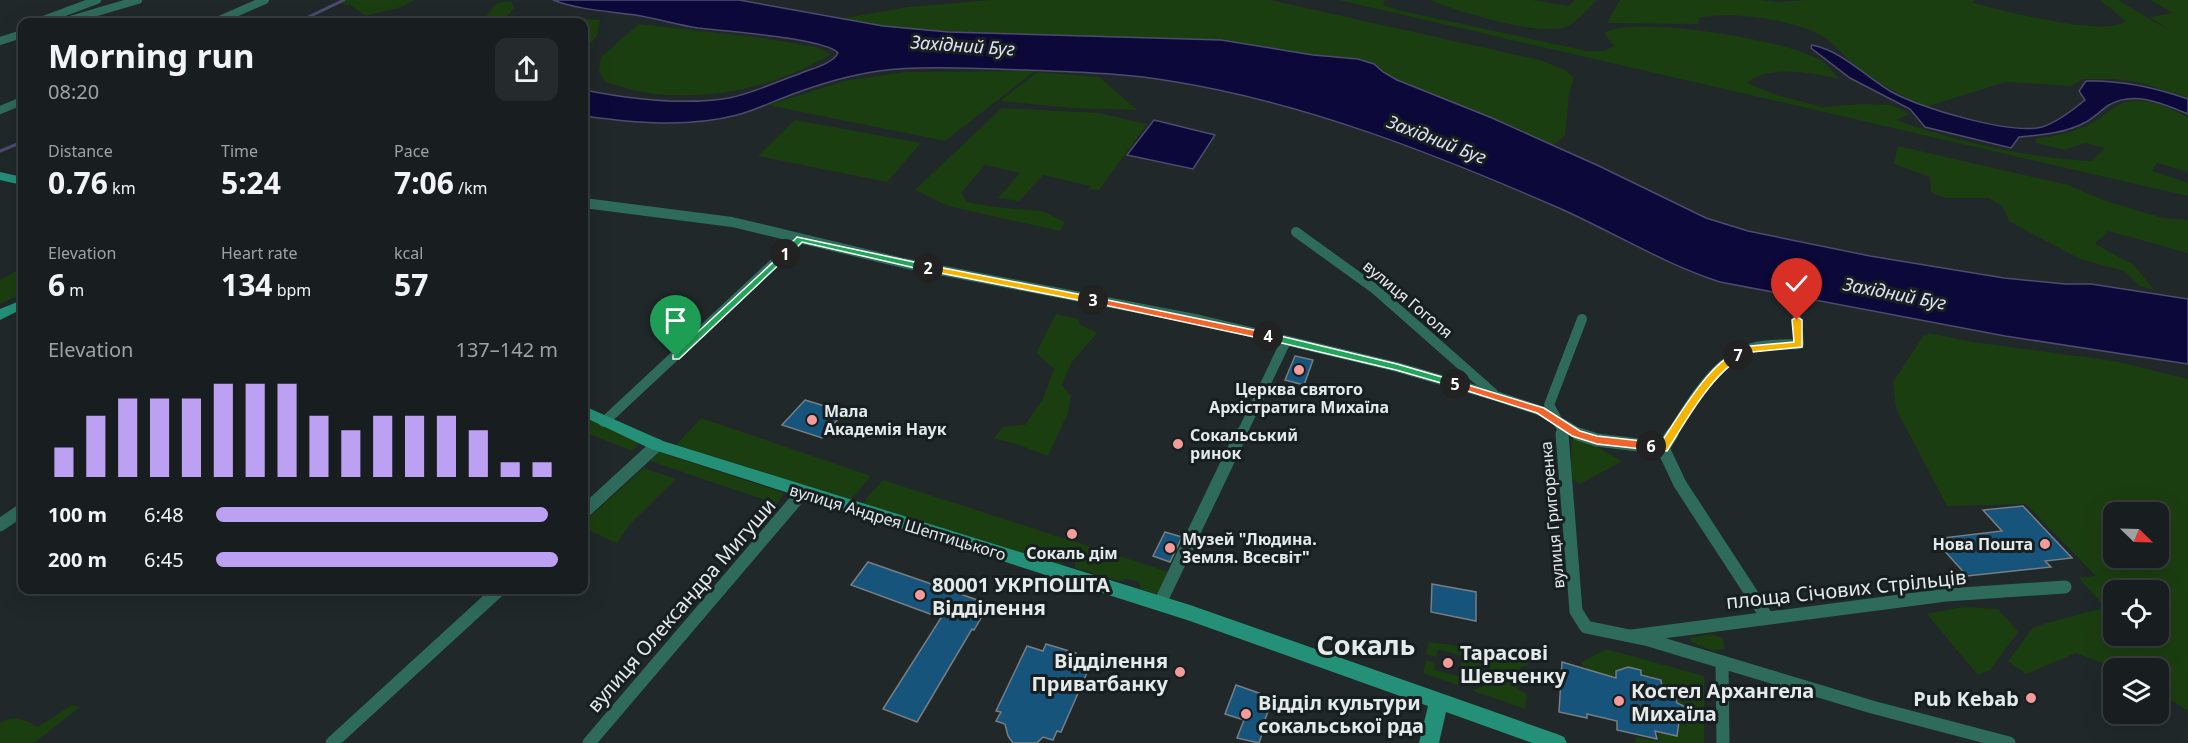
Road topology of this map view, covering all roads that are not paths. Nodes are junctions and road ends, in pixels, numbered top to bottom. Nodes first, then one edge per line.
1 (97, 0) edge
2 (138, 0) edge
3 (265, 0) edge
4 (49, 18) edge
5 (77, 18) edge
6 (224, 18) edge
7 (18, 34) edge
8 (0, 41) edge
9 (18, 103) edge
10 (0, 110) edge
11 (0, 176) edge
12 (18, 181) edge
13 (588, 204) edge
14 (1296, 231) dead end
15 (800, 239) junction
16 (18, 306) edge
17 (0, 315) edge
18 (1582, 319) dead end
19 (1797, 320) dead end
20 (1286, 341) junction
21 (1496, 396) junction
22 (588, 413) edge
23 (1559, 421) junction
24 (604, 422) junction
25 (657, 445) junction
26 (1663, 448) junction
27 (803, 492) junction
28 (588, 508) edge
29 (18, 513) edge
30 (0, 525) edge
31 (2065, 587) dead end
32 (495, 594) edge
33 (1160, 603) junction
34 (1576, 610) joint
35 (1766, 616) junction
36 (1632, 636) junction
37 (1722, 662) junction
38 (1439, 701) junction
39 (332, 743) edge
40 (588, 743) edge
41 (1429, 743) edge
42 (1557, 743) edge
43 (1723, 743) edge
44 (2009, 743) edge

1 - 4 street
2 - 5 street
3 - 6 street
7 - 8 street
9 - 10 street
11 - 12 street
13 - 15 street
14 - 21 street, вулиця Гоголя
15 - 20 street
15 - 24 street
16 - 17 street
18 - 23 street, вулиця Григоренка
19 - 26 street
20 - 21 street
20 - 33 street
21 - 23 street
22 - 24 street, вулиця Андрея Шептицького
23 - 26 street
23 - 34 street, вулиця Григоренка
24 - 25 street, вулиця Андрея Шептицького
25 - 27 street, вулиця Андрея Шептицького
25 - 28 street
26 - 35 street
27 - 33 street, вулиця Андрея Шептицького
27 - 40 street, вулиця Олександра Мигуши
29 - 30 street
31 - 35 street, площа Січових Стрільців
32 - 39 street
33 - 38 street, вулиця Андрея Шептицького
34 - 36 street, площа Січових Стрільців
35 - 36 street, площа Січових Стрільців
36 - 37 street, площа Січових Стрільців
37 - 43 street
37 - 44 street, площа Січових Стрільців
38 - 41 street
38 - 42 street, вулиця Андрея Шептицького

